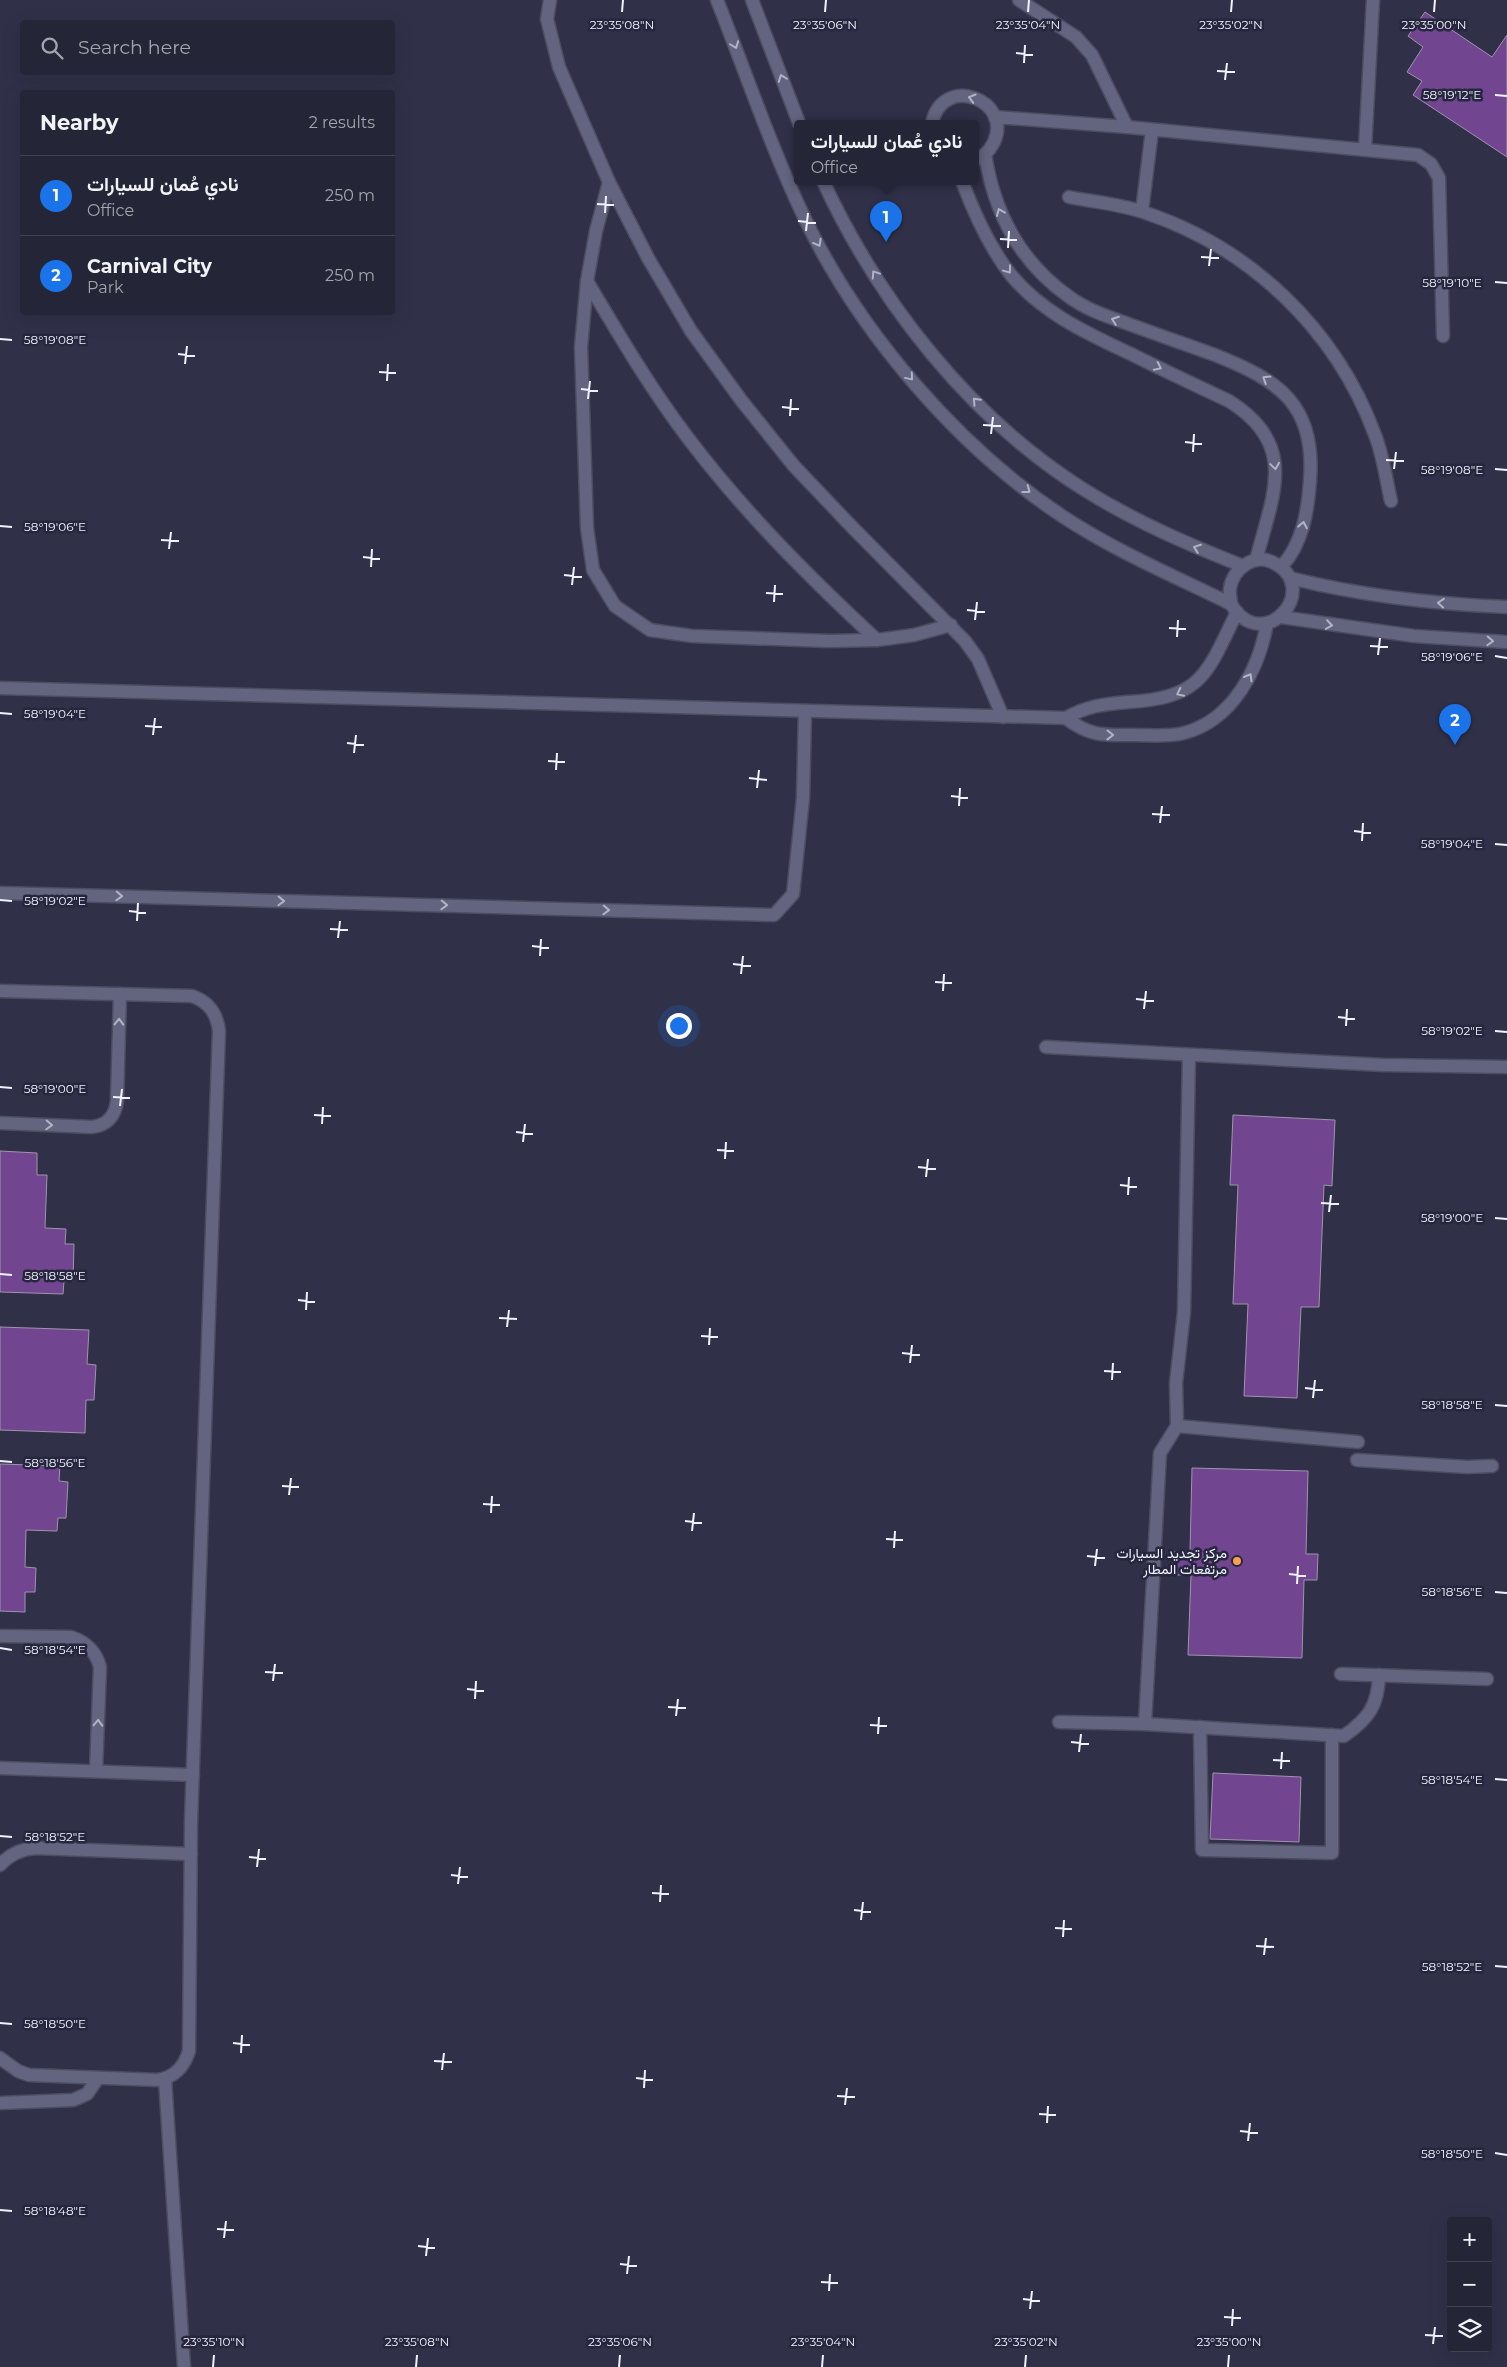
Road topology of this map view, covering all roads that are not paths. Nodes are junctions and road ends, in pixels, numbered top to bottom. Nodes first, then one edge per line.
1 (550, 0) edge
2 (717, 0) edge
3 (752, 0) edge
4 (1019, 0) edge
5 (1373, 0) edge
6 (995, 117) junction
7 (798, 120) edge
8 (933, 120) edge
9 (1127, 127) junction
10 (1152, 130) junction
11 (1365, 149) junction
12 (980, 157) edge
13 (609, 182) junction
14 (825, 185) edge
15 (964, 185) edge
16 (1069, 197) dead end
17 (1142, 211) junction
18 (587, 281) junction
19 (1444, 336) dead end
20 (1391, 501) dead end
21 (1256, 560) junction
22 (1243, 566) junction
23 (1282, 567) junction
24 (1290, 578) junction
25 (1507, 607) edge
26 (1234, 608) junction
27 (1281, 617) junction
28 (1267, 623) junction
29 (951, 625) junction
30 (877, 640) junction
31 (1507, 642) edge
32 (0, 688) edge
33 (805, 711) junction
34 (1003, 717) junction
35 (1066, 718) junction
36 (0, 893) edge
37 (0, 991) edge
38 (120, 994) junction
39 (1046, 1047) dead end
40 (1189, 1056) junction
41 (1507, 1067) edge
42 (0, 1123) edge
43 (1177, 1426) junction
44 (1358, 1442) dead end
45 (1357, 1460) dead end
46 (1492, 1466) dead end
47 (0, 1636) edge
48 (1342, 1674) dead end
49 (1379, 1675) junction
50 (1487, 1679) dead end
51 (1059, 1722) dead end
52 (1146, 1724) junction
53 (1200, 1726) junction
54 (1332, 1735) junction
55 (0, 1768) edge
56 (96, 1771) junction
57 (193, 1775) junction
58 (190, 1854) junction
59 (0, 1865) edge
60 (0, 2058) edge
61 (98, 2078) junction
62 (165, 2079) junction
63 (0, 2103) edge
64 (184, 2367) edge

1 - 13 lane
2 -> 26 lane
7 -> 3 lane
4 - 9 lane
5 - 11 lane
6 -> 8 lane
6 - 9 lane
6 - 12 lane
9 - 10 lane
10 - 11 lane
10 - 17 lane
11 - 19 lane
23 -> 12 lane
13 - 18 lane
13 - 29 lane
22 -> 14 lane
15 -> 21 lane
16 - 17 lane
17 - 20 lane
18 - 30 lane
18 - 30 lane
21 - 22 lane
21 - 23 lane
22 - 26 lane
23 - 24 lane
25 -> 24 lane
24 - 27 lane
26 - 28 lane
26 -> 35 lane
27 - 28 lane
27 -> 31 lane
35 -> 28 lane
29 - 30 lane
29 - 34 lane
32 - 33 lane
33 - 34 lane
36 -> 33 lane
34 - 35 lane
37 - 38 lane
42 -> 38 lane
38 - 57 lane
39 - 40 lane
40 - 41 lane
40 - 43 lane
43 - 44 lane
43 - 52 lane
45 - 46 lane
56 -> 47 lane
48 - 49 lane
49 - 50 lane
49 - 54 lane
51 - 52 lane
52 - 53 lane
53 - 54 lane
53 - 54 lane
55 - 56 lane
56 - 57 lane
57 - 58 lane
58 - 59 lane
58 - 62 lane
60 - 61 lane
61 - 62 lane
61 - 63 lane
62 - 64 lane

